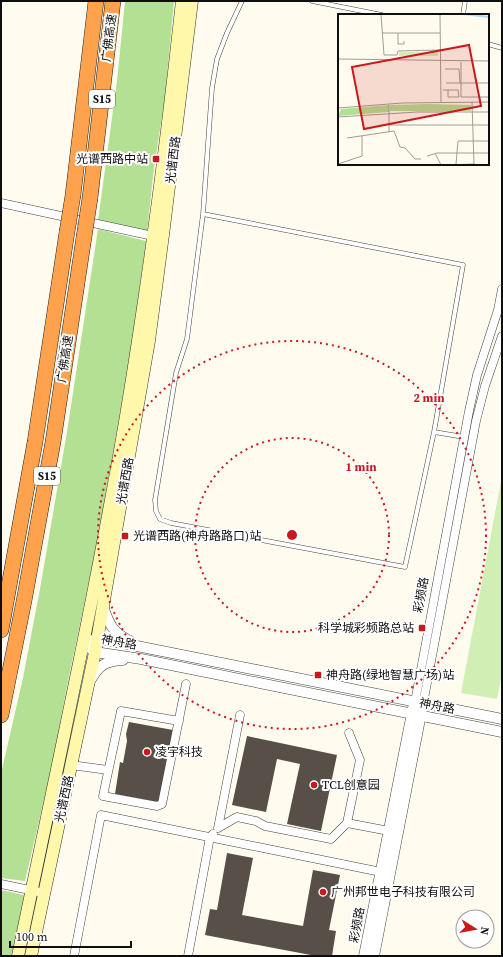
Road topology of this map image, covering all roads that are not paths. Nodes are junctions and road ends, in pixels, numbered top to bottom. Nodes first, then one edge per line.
1 (96, 1) edge
2 (113, 1) edge
3 (182, 1) edge
4 (192, 1) edge
5 (242, 1) edge
6 (312, 1) edge
7 (465, 1) edge
8 (377, 14) edge
9 (463, 14) edge
10 (489, 44) edge
11 (502, 48) edge
12 (1, 203) edge
13 (203, 214) junction
14 (153, 236) junction
15 (502, 289) edge
16 (502, 336) edge
17 (434, 432) junction
18 (464, 437) junction
19 (103, 606) junction
20 (1, 630) edge
21 (97, 638) junction
22 (83, 644) junction
23 (148, 649) junction
24 (95, 652) junction
25 (141, 659) junction
26 (88, 684) junction
27 (186, 684) dead end
28 (419, 703) junction
29 (1, 715) edge
30 (240, 715) dead end
31 (417, 716) junction
32 (502, 719) edge
33 (179, 721) junction
34 (502, 732) edge
35 (349, 733) dead end
36 (71, 764) junction
37 (108, 770) junction
38 (347, 823) junction
39 (218, 828) junction
40 (389, 831) junction
41 (210, 837) junction
42 (381, 872) junction
43 (1, 884) edge
44 (38, 892) junction
45 (18, 956) edge
46 (31, 956) edge
47 (74, 956) edge
48 (188, 956) edge
49 (364, 956) edge
50 (374, 956) edge

1 - 20 highway, 广佛高速 / S15, bridge
2 - 29 highway, 广佛高速 / S15, bridge
3 - 14 main road, 光谱西路
4 - 19 main road, 光谱西路
5 - 13 lane
6 - 8 lane
7 - 9 lane
10 - 11 lane
12 - 14 street
13 - 17 lane
13 - 17 lane
14 - 22 main road, 光谱西路
15 - 18 street, 彩频路
16 - 28 street, 彩频路
17 - 18 lane
18 - 28 street, 彩频路
19 - 21 main road, 光谱西路
19 - 23 street
21 - 22 street, 神舟路
21 - 23 street, 神舟路
21 - 24 main road, 光谱西路
22 - 24 street, 神舟路
22 - 44 main road, 光谱西路
23 - 28 street, 神舟路
24 - 25 street, 神舟路
24 - 26 main road, 光谱西路
25 - 26 street
25 - 31 street, 神舟路
26 - 36 main road, 光谱西路
27 - 33 street
28 - 31 street, 彩频路
28 - 32 street, 神舟路
30 - 39 street
31 - 34 street, 神舟路
31 - 40 street, 彩频路
31 - 50 street, 彩频路
33 - 37 street
33 - 37 street
35 - 38 street
36 - 37 street
36 - 44 main road, 光谱西路
38 - 39 street
38 - 40 street
39 - 41 street
40 - 42 street, 彩频路
41 - 42 street
41 - 47 street
41 - 48 street
42 - 49 street, 彩频路
43 - 44 street
44 - 45 main road, 光谱西路
44 - 46 main road, 光谱西路

